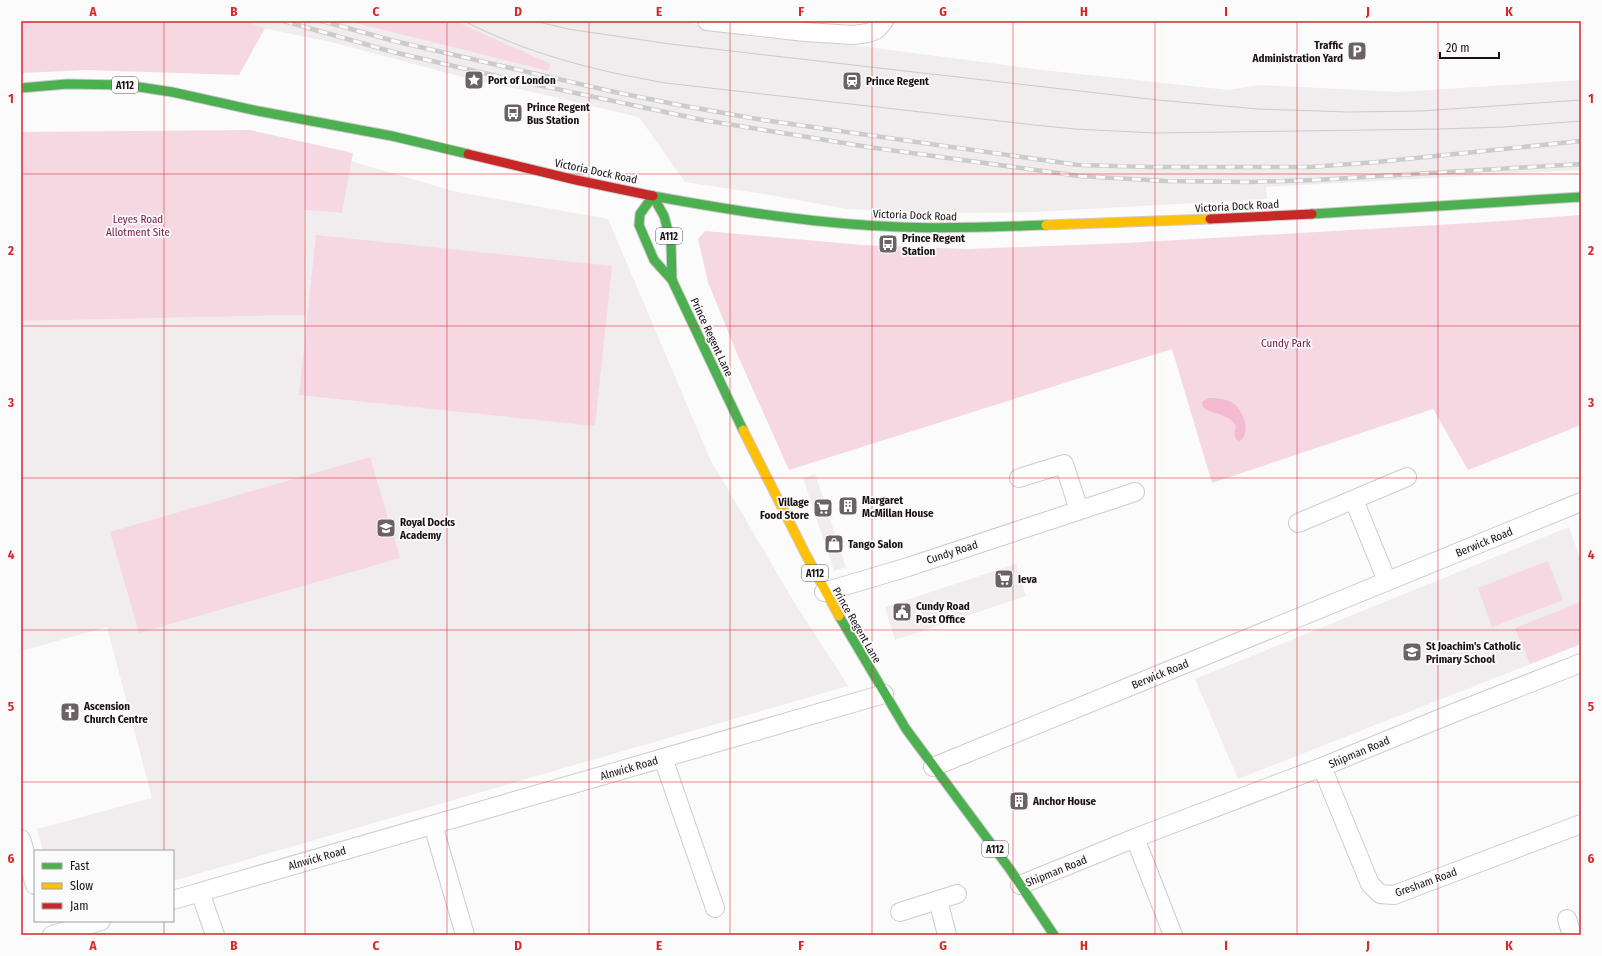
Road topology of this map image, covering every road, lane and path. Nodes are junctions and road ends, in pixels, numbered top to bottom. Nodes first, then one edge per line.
1 (707, 21) edge
2 (884, 21) edge
3 (21, 88) edge
4 (652, 196) junction
5 (1581, 197) edge
6 (672, 280) junction
7 (1407, 477) dead end
8 (1020, 478) dead end
9 (1135, 492) dead end
10 (1354, 500) junction
11 (1581, 502) edge
12 (1079, 510) junction
13 (1298, 523) dead end
14 (1387, 581) junction
15 (824, 592) junction
16 (1581, 663) edge
17 (884, 694) junction
18 (663, 758) junction
19 (933, 767) junction
20 (1322, 767) junction
21 (1581, 824) edge
22 (433, 825) junction
23 (1135, 838) junction
24 (21, 839) edge
25 (34, 883) edge
26 (1020, 885) junction
27 (200, 892) junction
28 (958, 894) dead end
29 (174, 900) edge
30 (938, 900) junction
31 (715, 908) dead end
32 (900, 912) dead end
33 (46, 922) edge
34 (97, 922) edge
35 (51, 935) edge
36 (215, 935) edge
37 (465, 935) edge
38 (947, 935) edge
39 (1054, 935) edge
40 (1173, 935) edge

1 - 2 street
3 - 4 main road, Victoria Dock Road / A112
4 - 5 main road, Victoria Dock Road
4 - 6 main road, Prince Regent Lane / A112
4 - 6 main road, Prince Regent Lane / A112
6 - 15 main road, Prince Regent Lane / A112
7 - 10 street
8 - 12 street
9 - 12 street, Cundy Road
10 - 13 street
10 - 14 street
11 - 14 street, Berwick Road
12 - 15 street, Cundy Road
14 - 19 street, Berwick Road
15 - 17 main road, Prince Regent Lane / A112
16 - 20 street, Shipman Road
17 - 18 street, Alnwick Road
17 - 19 main road, Prince Regent Lane / A112
18 - 22 street, Alnwick Road
18 - 31 street, Alnwick Road
19 - 26 main road, Prince Regent Lane / A112
20 - 21 street, Gresham Road
20 - 23 street, Shipman Road
22 - 27 street, Alnwick Road
22 - 37 street
23 - 26 street, Shipman Road
23 - 40 street
24 - 25 street
26 - 39 main road, Prince Regent Lane / A112
27 - 29 street, Alnwick Road
27 - 36 street
28 - 30 street
30 - 32 street
30 - 38 street
33 - 35 street
34 - 35 street

